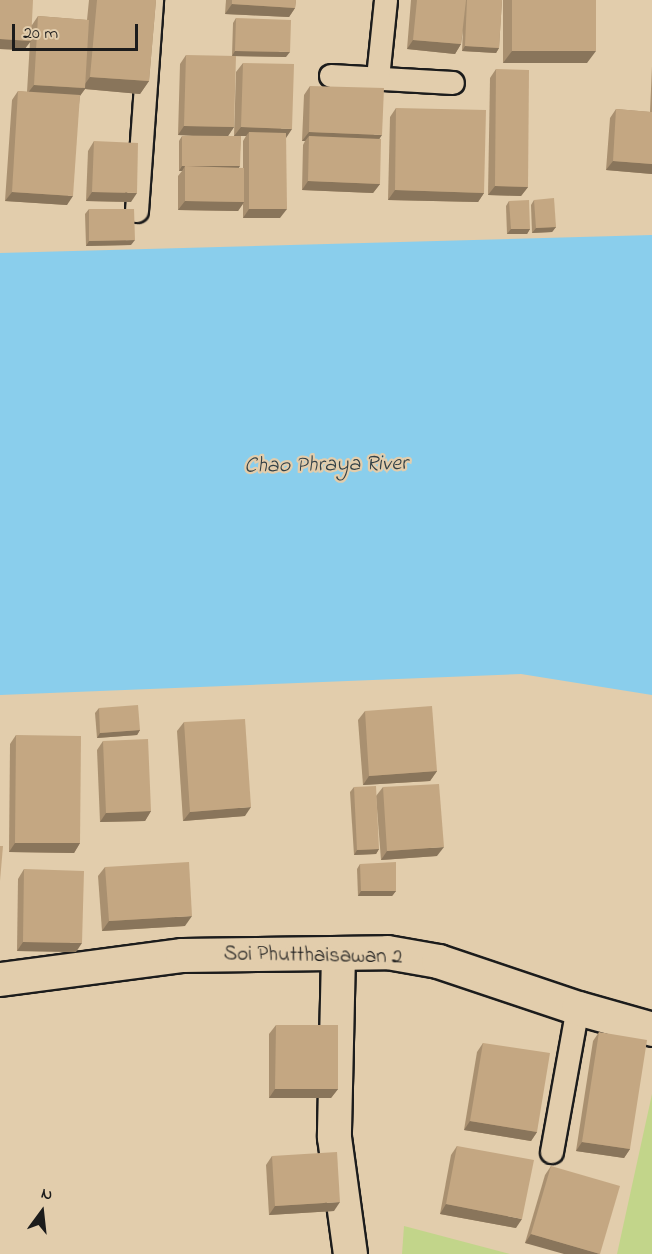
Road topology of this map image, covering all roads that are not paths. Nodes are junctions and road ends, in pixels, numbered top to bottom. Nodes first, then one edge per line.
1 (152, 0) edge
2 (386, 0) edge
3 (331, 76) dead end
4 (378, 78) junction
5 (453, 83) dead end
6 (137, 211) edge
7 (338, 954) junction
8 (0, 979) edge
9 (578, 1008) junction
10 (652, 1029) edge
11 (552, 1152) dead end
12 (350, 1254) edge

1 - 6 lane
2 - 4 lane
3 - 4 lane
4 - 5 lane
7 - 8 street, Soi Phutthaisawan 2
7 - 9 street, Soi Phutthaisawan 2
7 - 12 street
9 - 10 street, Soi Phutthaisawan 2
9 - 11 lane

